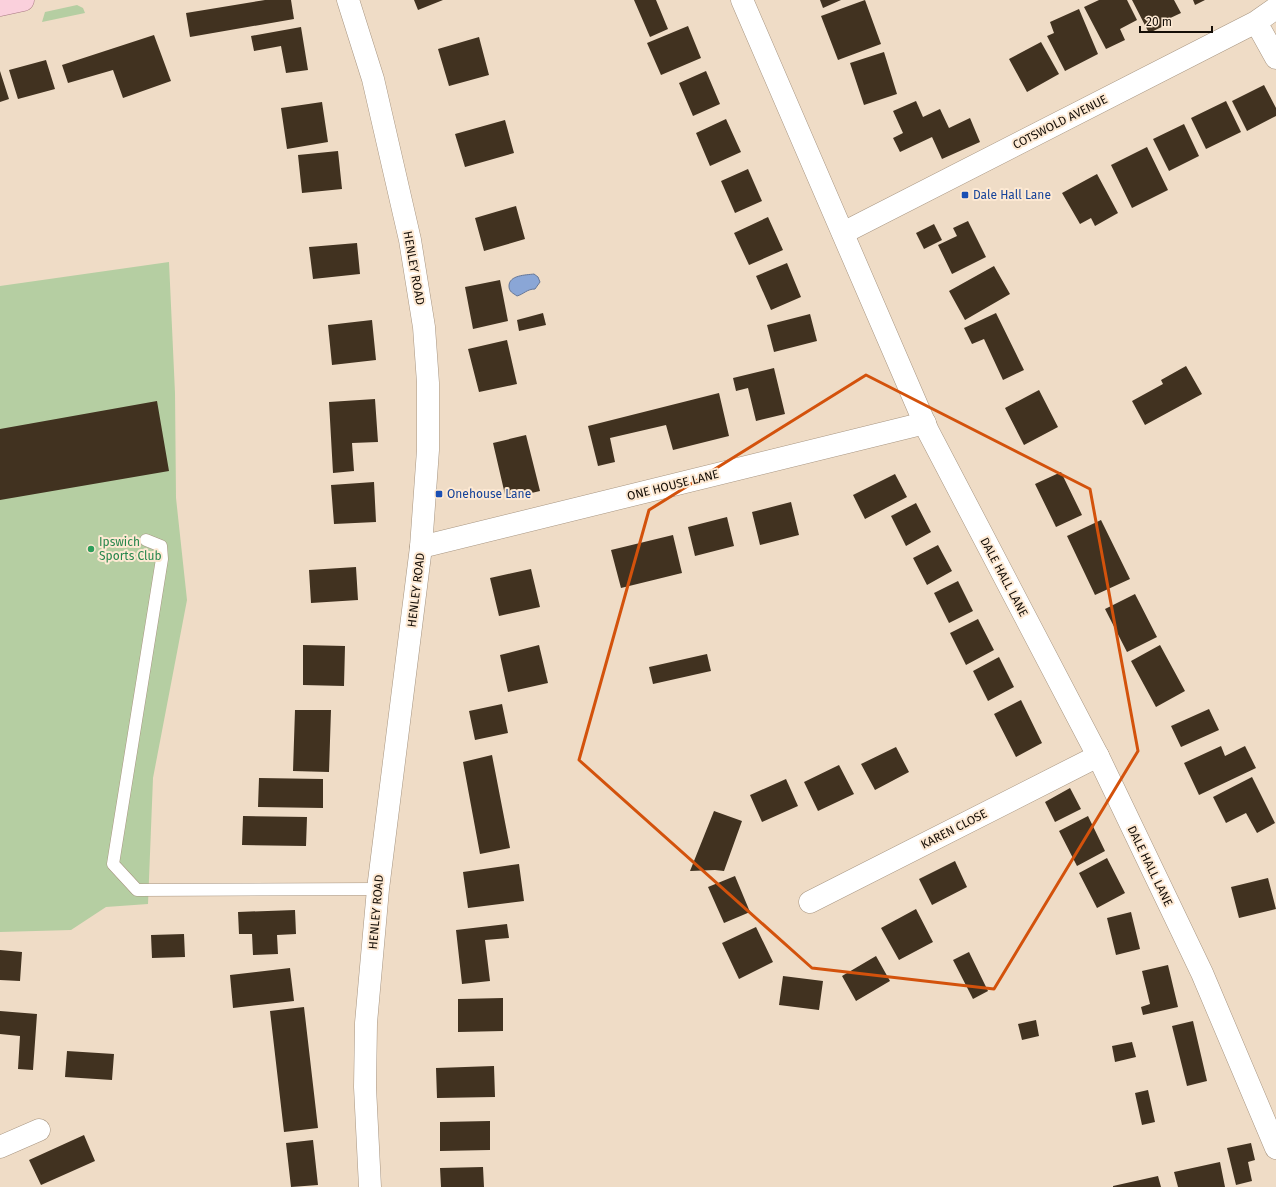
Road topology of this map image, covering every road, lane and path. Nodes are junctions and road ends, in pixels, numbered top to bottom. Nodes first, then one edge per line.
1 (23, 0) edge
2 (348, 0) edge
3 (742, 0) edge
4 (0, 5) edge
5 (1276, 8) edge
6 (1256, 22) junction
7 (1276, 58) edge
8 (843, 233) junction
9 (925, 423) junction
10 (146, 540) dead end
11 (421, 547) junction
12 (1098, 756) junction
13 (378, 890) junction
14 (810, 902) dead end
15 (39, 1130) dead end
16 (1275, 1141) edge
17 (0, 1147) edge
18 (370, 1187) edge

1 - 4 main road
2 - 11 street, HENLEY ROAD
3 - 8 street, DALE HALL LANE
5 - 6 street, COTSWOLD AVENUE
6 - 7 street
6 - 8 street, COTSWOLD AVENUE
8 - 9 street, DALE HALL LANE
9 - 11 street, ONE HOUSE LANE
9 - 12 street, DALE HALL LANE
10 - 13 lane
11 - 13 street, HENLEY ROAD
12 - 14 street, KAREN CLOSE
12 - 16 street, DALE HALL LANE
13 - 18 street, HENLEY ROAD
15 - 17 street

